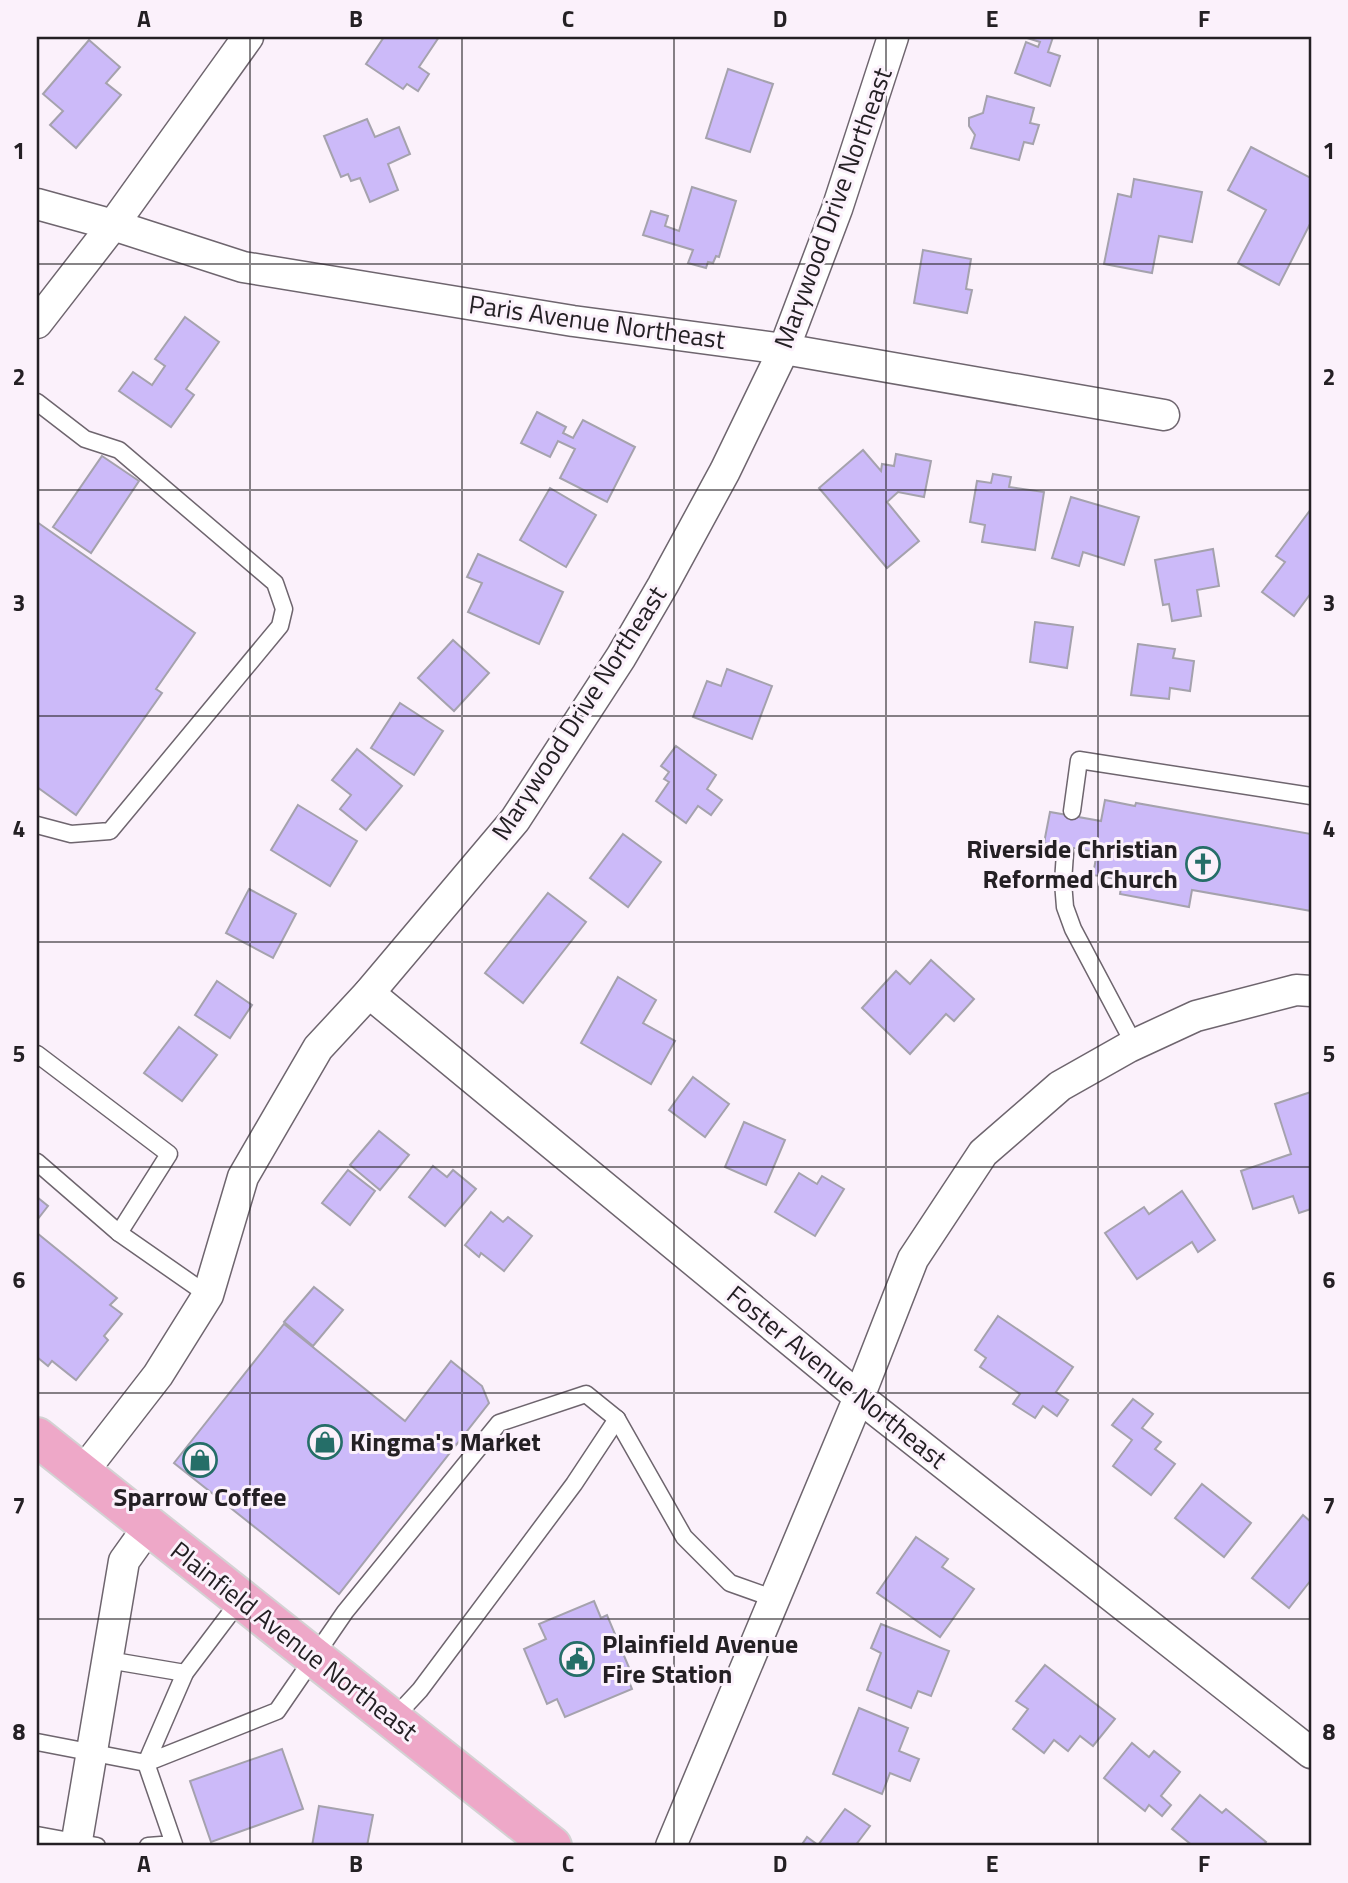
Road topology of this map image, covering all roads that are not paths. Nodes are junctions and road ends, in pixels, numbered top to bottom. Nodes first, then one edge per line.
1 (248, 37) edge
2 (893, 37) edge
3 (37, 204) edge
4 (113, 225) junction
5 (37, 323) edge
6 (784, 349) junction
7 (37, 402) edge
8 (1164, 415) dead end
9 (1311, 796) edge
10 (1072, 811) dead end
11 (37, 825) edge
12 (1065, 853) dead end
13 (1311, 991) edge
14 (369, 992) junction
15 (1134, 1044) junction
16 (37, 1054) edge
17 (37, 1162) edge
18 (119, 1233) junction
19 (208, 1295) junction
20 (859, 1397) junction
21 (617, 1419) junction
22 (37, 1437) edge
23 (82, 1473) junction
24 (149, 1526) junction
25 (241, 1599) junction
26 (775, 1599) junction
27 (314, 1657) junction
28 (108, 1660) junction
29 (185, 1673) junction
30 (393, 1720) junction
31 (37, 1742) edge
32 (92, 1752) junction
33 (1311, 1753) edge
34 (146, 1763) junction
35 (37, 1835) edge
36 (83, 1845) edge
37 (148, 1846) edge
38 (552, 1846) edge
39 (671, 1846) edge

1 - 4 street
2 - 6 street, Marywood Drive Northeast
3 - 4 street, Paris Avenue Northeast
4 - 5 street
4 - 6 street, Paris Avenue Northeast
6 - 8 street, Paris Avenue Northeast
6 - 14 street, Marywood Drive Northeast
7 - 11 lane
9 - 10 lane
12 - 15 lane
13 - 15 street
14 - 19 street, Marywood Drive Northeast
14 - 20 street, Foster Avenue Northeast
15 - 20 street
16 - 18 lane
17 - 18 lane
18 - 19 lane
19 - 23 street, Marywood Drive Northeast
20 - 26 street
20 - 33 street, Foster Avenue Northeast
21 - 26 lane
21 - 27 lane
21 - 30 lane
22 - 23 main road, Plainfield Avenue Northeast
23 - 24 main road, Plainfield Avenue Northeast
24 - 25 main road, Plainfield Avenue Northeast
24 - 28 street
25 - 27 main road, Plainfield Avenue Northeast
25 - 29 lane
26 - 39 street
27 - 30 main road, Plainfield Avenue Northeast
27 - 34 lane
28 - 29 lane
28 - 32 street
29 - 34 lane
30 - 38 main road, Plainfield Avenue Northeast
31 - 32 lane
32 - 34 lane
32 - 36 street
34 - 37 lane
35 - 36 lane

